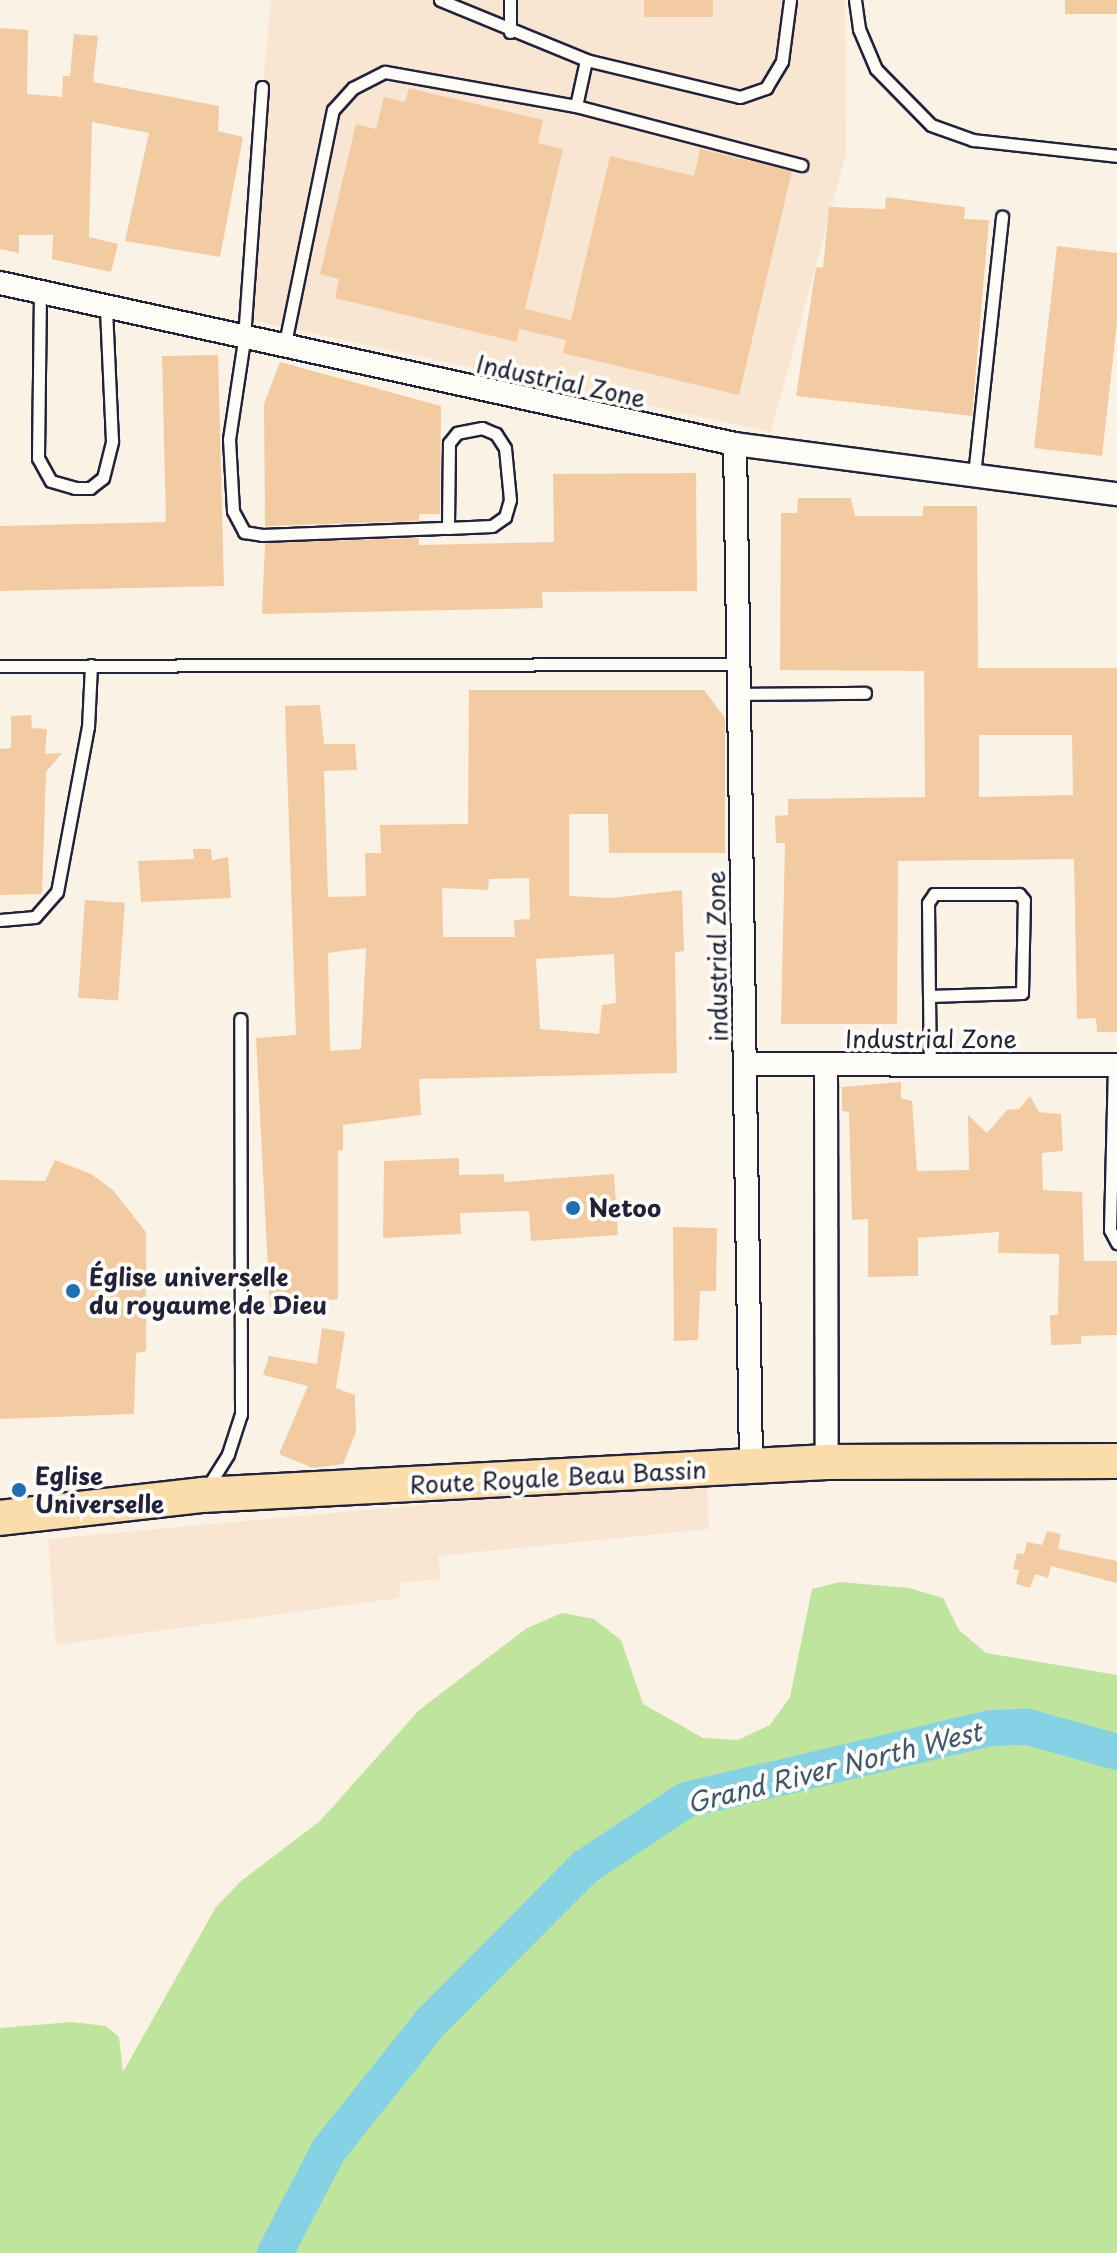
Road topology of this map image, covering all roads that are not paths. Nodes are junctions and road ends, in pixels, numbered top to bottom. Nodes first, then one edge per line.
1 (440, 0) edge
2 (510, 0) edge
3 (790, 0) edge
4 (855, 0) edge
5 (510, 32) junction
6 (586, 60) junction
7 (262, 87) dead end
8 (576, 106) junction
9 (1117, 156) edge
10 (801, 165) dead end
11 (1002, 217) dead end
12 (0, 283) edge
13 (40, 293) junction
14 (106, 308) junction
15 (244, 340) junction
16 (284, 349) junction
17 (735, 444) junction
18 (974, 475) junction
19 (1117, 494) edge
20 (448, 528) junction
21 (738, 664) junction
22 (91, 665) junction
23 (0, 666) edge
24 (865, 693) dead end
25 (738, 694) junction
26 (0, 920) edge
27 (929, 996) junction
28 (240, 1019) dead end
29 (745, 1064) junction
30 (826, 1064) junction
31 (930, 1064) junction
32 (1116, 1065) edge
33 (1117, 1243) edge
34 (1117, 1461) edge
35 (827, 1462) junction
36 (751, 1468) junction
37 (202, 1495) junction
38 (0, 1518) edge

1 - 5 lane
2 - 5 lane
3 - 6 lane
4 - 9 lane
5 - 6 lane
6 - 8 lane
7 - 15 lane
8 - 10 lane
8 - 16 lane
11 - 18 lane
12 - 13 street, Industrial Zone
13 - 14 street, Industrial Zone
13 - 14 lane
14 - 15 street, Industrial Zone
15 - 16 street, Industrial Zone
15 - 20 lane
16 - 17 street, Industrial Zone
17 - 18 street, Industrial Zone
17 - 21 street, industrial Zone
18 - 19 street, Industrial Zone
20 - 20 lane
21 - 22 lane
21 - 25 street, industrial Zone
22 - 23 lane
22 - 26 lane
24 - 25 lane
25 - 29 street, industrial Zone
27 - 27 lane
27 - 31 lane
28 - 37 lane
29 - 30 street, Industrial Zone
29 - 36 street, industrial Zone
30 - 31 street, Industrial Zone
30 - 35 street
31 - 32 street, Industrial Zone
32 - 33 lane
34 - 35 main road, Route Royale Beau Bassin
35 - 36 main road, Route Royale Beau Bassin
36 - 37 main road, Route Royale Beau Bassin
37 - 38 main road, Route Royale Beau Bassin

